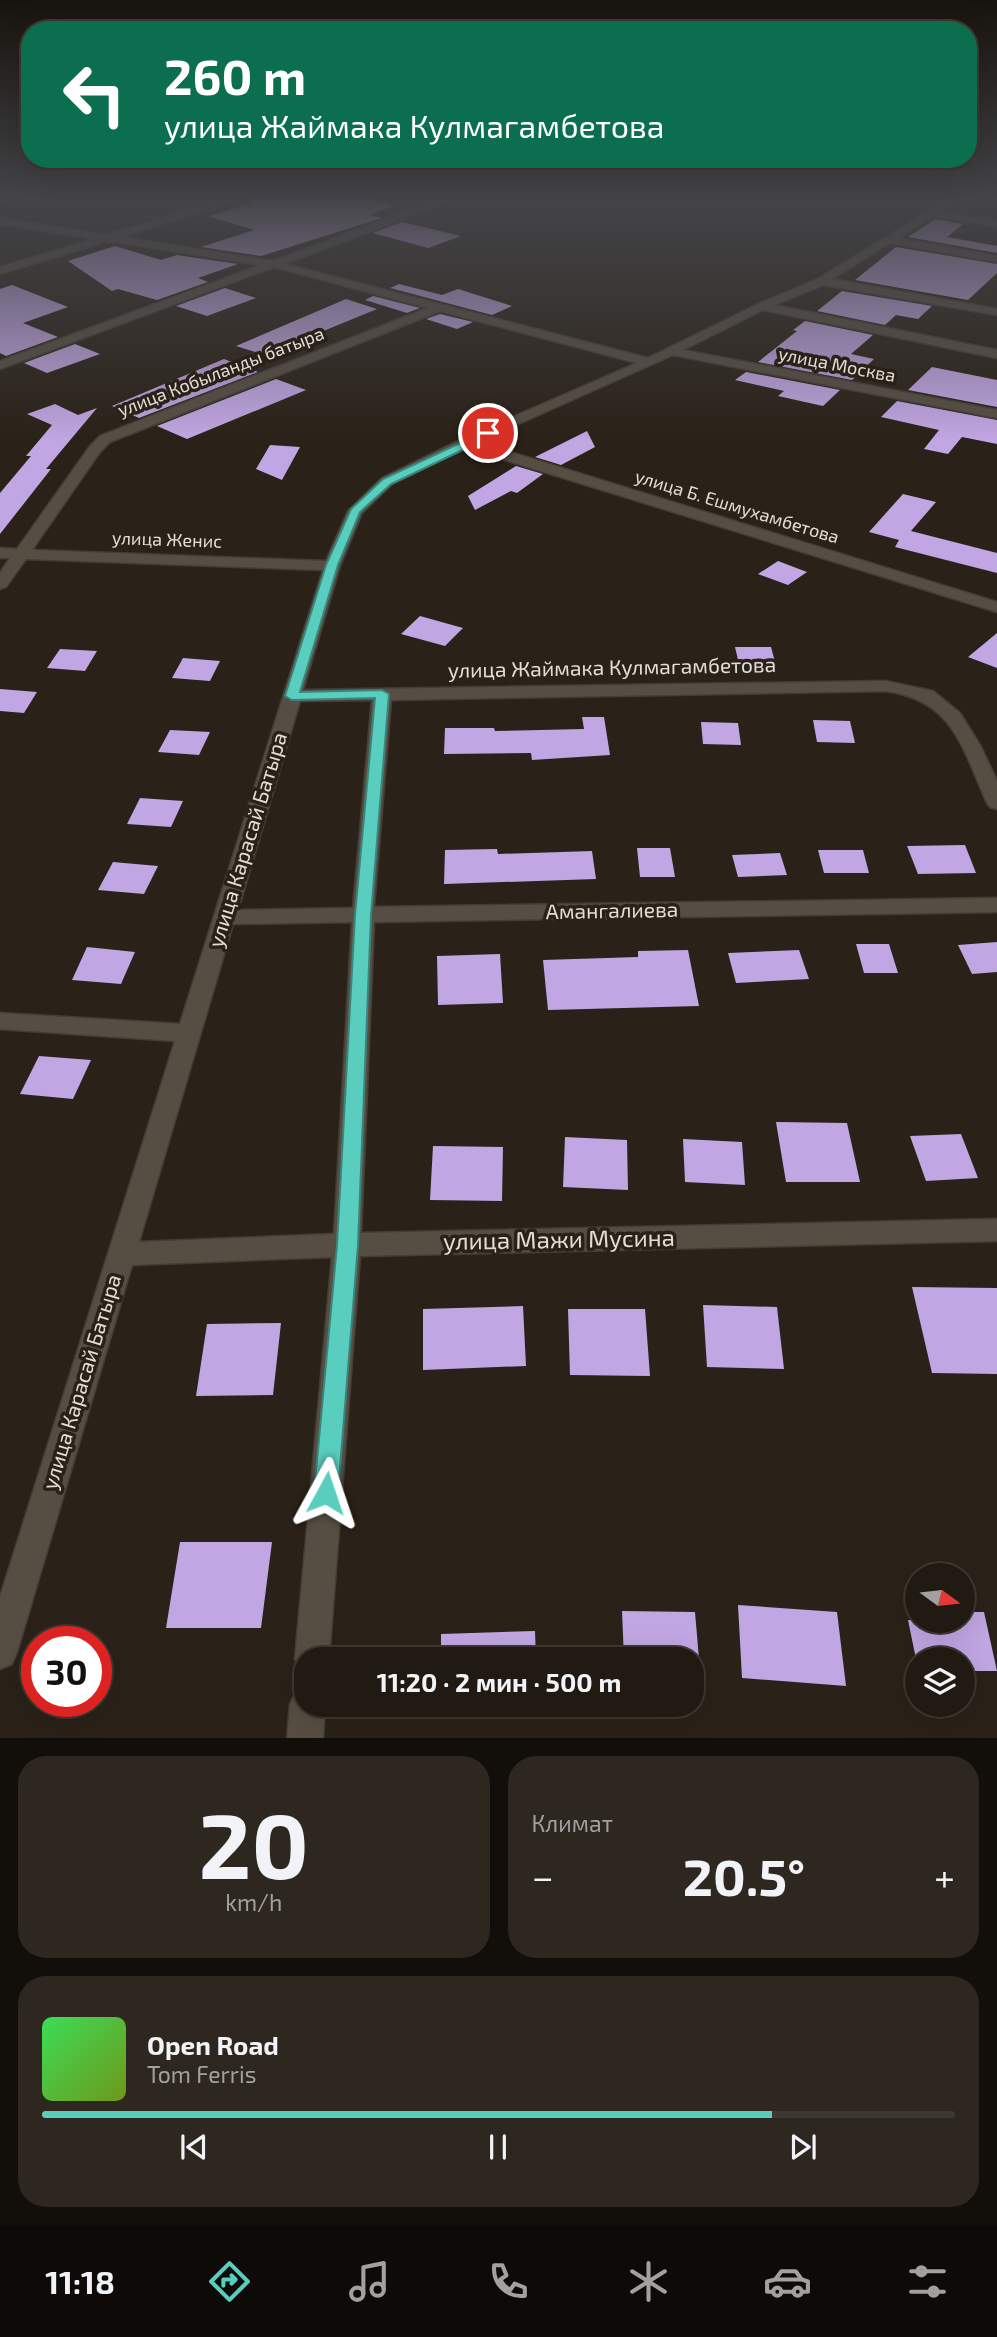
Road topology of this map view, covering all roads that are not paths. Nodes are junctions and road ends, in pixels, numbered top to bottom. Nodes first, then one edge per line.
1 (238, 277) edge
2 (325, 277) edge
3 (828, 277) edge
4 (822, 281) junction
5 (762, 306) junction
6 (440, 307) junction
7 (997, 312) edge
8 (671, 351) junction
9 (997, 354) edge
10 (649, 362) junction
11 (0, 365) edge
12 (997, 414) edge
13 (465, 443) junction
14 (0, 553) edge
15 (20, 554) junction
16 (332, 565) junction
17 (0, 584) edge
18 (997, 607) edge
19 (382, 694) junction
20 (292, 696) junction
21 (997, 803) edge
22 (997, 905) edge
23 (363, 915) junction
24 (226, 917) junction
25 (0, 1021) edge
26 (187, 1033) junction
27 (997, 1230) edge
28 (347, 1245) junction
29 (120, 1254) junction
30 (313, 1647) edge
31 (0, 1652) edge
32 (307, 1717) edge
33 (305, 1738) edge

1 - 11 street
2 - 6 street
3 - 4 street, улица Карасай Батыра
4 - 5 street, улица Карасай Батыра
4 - 7 street
5 - 8 street, улица Карасай Батыра
5 - 9 street
6 - 10 street
6 - 15 street, улица Кобыланды батыра
8 - 10 street, улица Карасай Батыра
8 - 12 street, улица Москва
10 - 13 street, улица Карасай Батыра
13 - 16 street, улица Карасай Батыра
13 - 18 street, улица Б. Ешмухамбетова
14 - 15 street, улица Женис
15 - 16 street, улица Женис
15 - 17 street, улица Кобыланды батыра
16 - 20 street, улица Карасай Батыра
19 - 20 street, улица Жаймака Кулмагамбетова
19 - 21 street, улица Жаймака Кулмагамбетова
19 - 23 street
20 - 24 street, улица Карасай Батыра
22 - 23 street, Амангалиева
23 - 24 street, Амангалиева
23 - 28 street
24 - 26 street, улица Карасай Батыра
25 - 26 street
26 - 29 street, улица Карасай Батыра
27 - 28 street, улица Мажи Мусина
28 - 29 street, улица Мажи Мусина
28 - 30 street
29 - 31 street, улица Карасай Батыра
32 - 33 street

